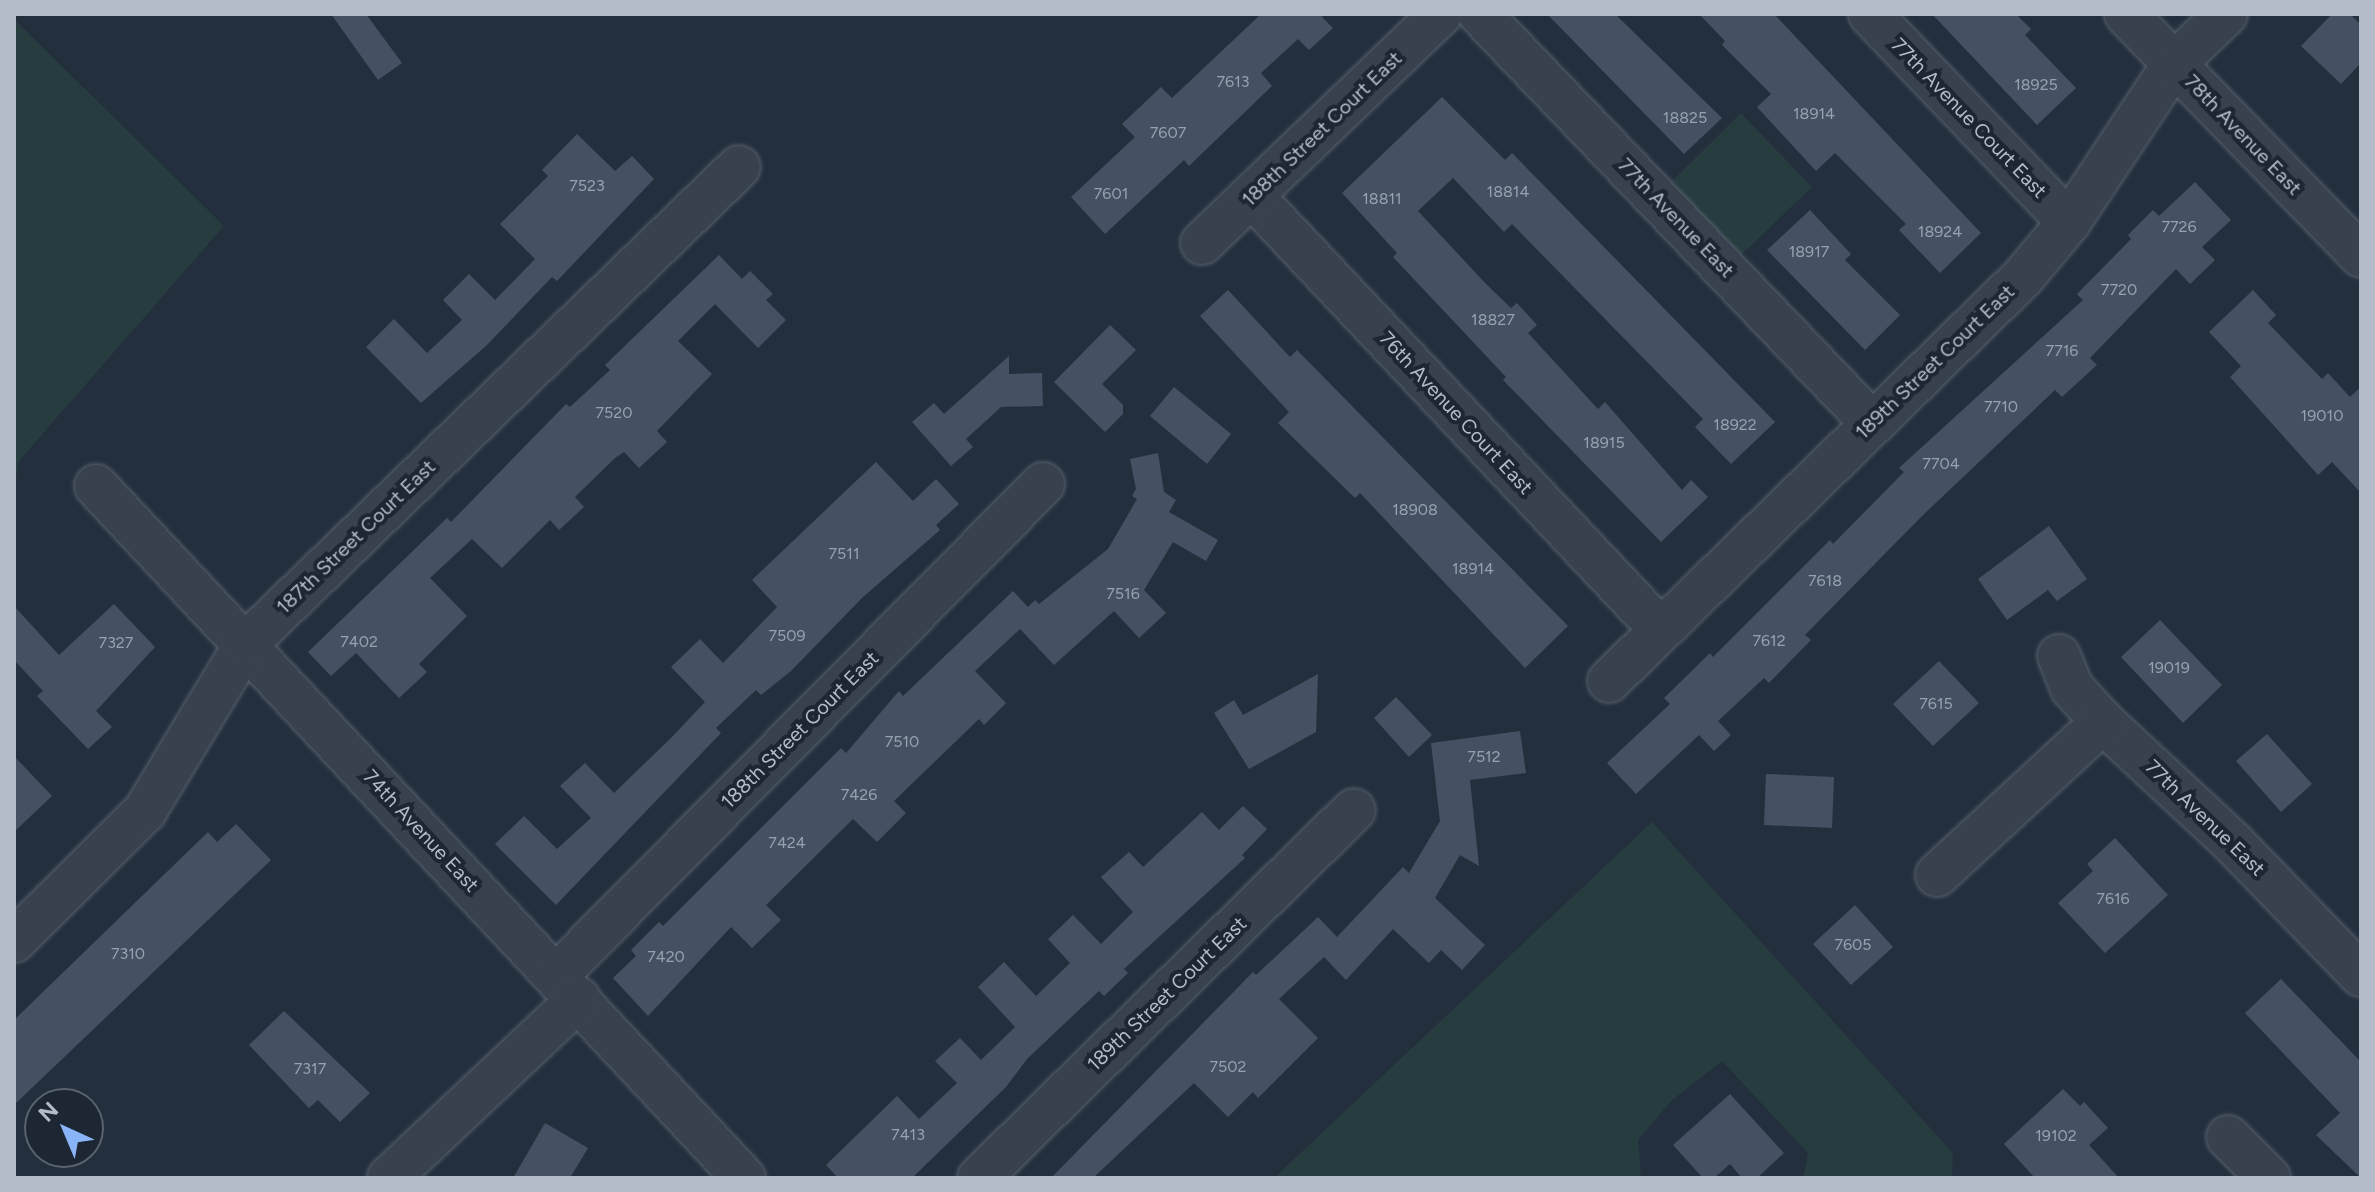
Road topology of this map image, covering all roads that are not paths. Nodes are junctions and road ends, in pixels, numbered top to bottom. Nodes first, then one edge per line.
1 (1441, 14) edge
2 (1480, 14) edge
3 (1870, 14) edge
4 (2126, 14) edge
5 (2226, 14) edge
6 (2174, 64) junction
7 (739, 167) dead end
8 (1253, 197) junction
9 (2069, 222) junction
10 (1202, 243) dead end
11 (2361, 256) edge
12 (1872, 423) junction
13 (1043, 484) dead end
14 (96, 486) dead end
15 (1660, 629) junction
16 (245, 645) junction
17 (2059, 656) dead end
18 (1609, 681) dead end
19 (2103, 722) junction
20 (1354, 810) dead end
21 (1937, 875) dead end
22 (14, 941) edge
23 (2361, 975) edge
24 (568, 987) junction
25 (2228, 1137) dead end
26 (389, 1178) edge
27 (744, 1178) edge
28 (979, 1178) edge
29 (2269, 1178) edge

1 - 8 street, 188th Street Court East
2 - 12 street, 77th Avenue East
3 - 9 street, 77th Avenue Court East
4 - 6 street, 78th Avenue East
5 - 6 street, 189th Street Court East
6 - 9 street, 189th Street Court East
6 - 11 street, 78th Avenue East
7 - 16 street, 187th Street Court East
8 - 10 street, 188th Street Court East
8 - 15 street, 76th Avenue Court East
9 - 12 street, 189th Street Court East
12 - 15 street, 189th Street Court East
13 - 24 street, 188th Street Court East
14 - 16 street, 74th Avenue East
15 - 18 street, 189th Street Court East
16 - 22 street, 187th Street Court East
16 - 24 street, 74th Avenue East
17 - 19 street, 77th Avenue East
19 - 21 street
19 - 23 street, 77th Avenue East
20 - 28 street, 189th Street Court East
24 - 26 street, 188th Street Court East
24 - 27 street, 74th Avenue East
25 - 29 street

